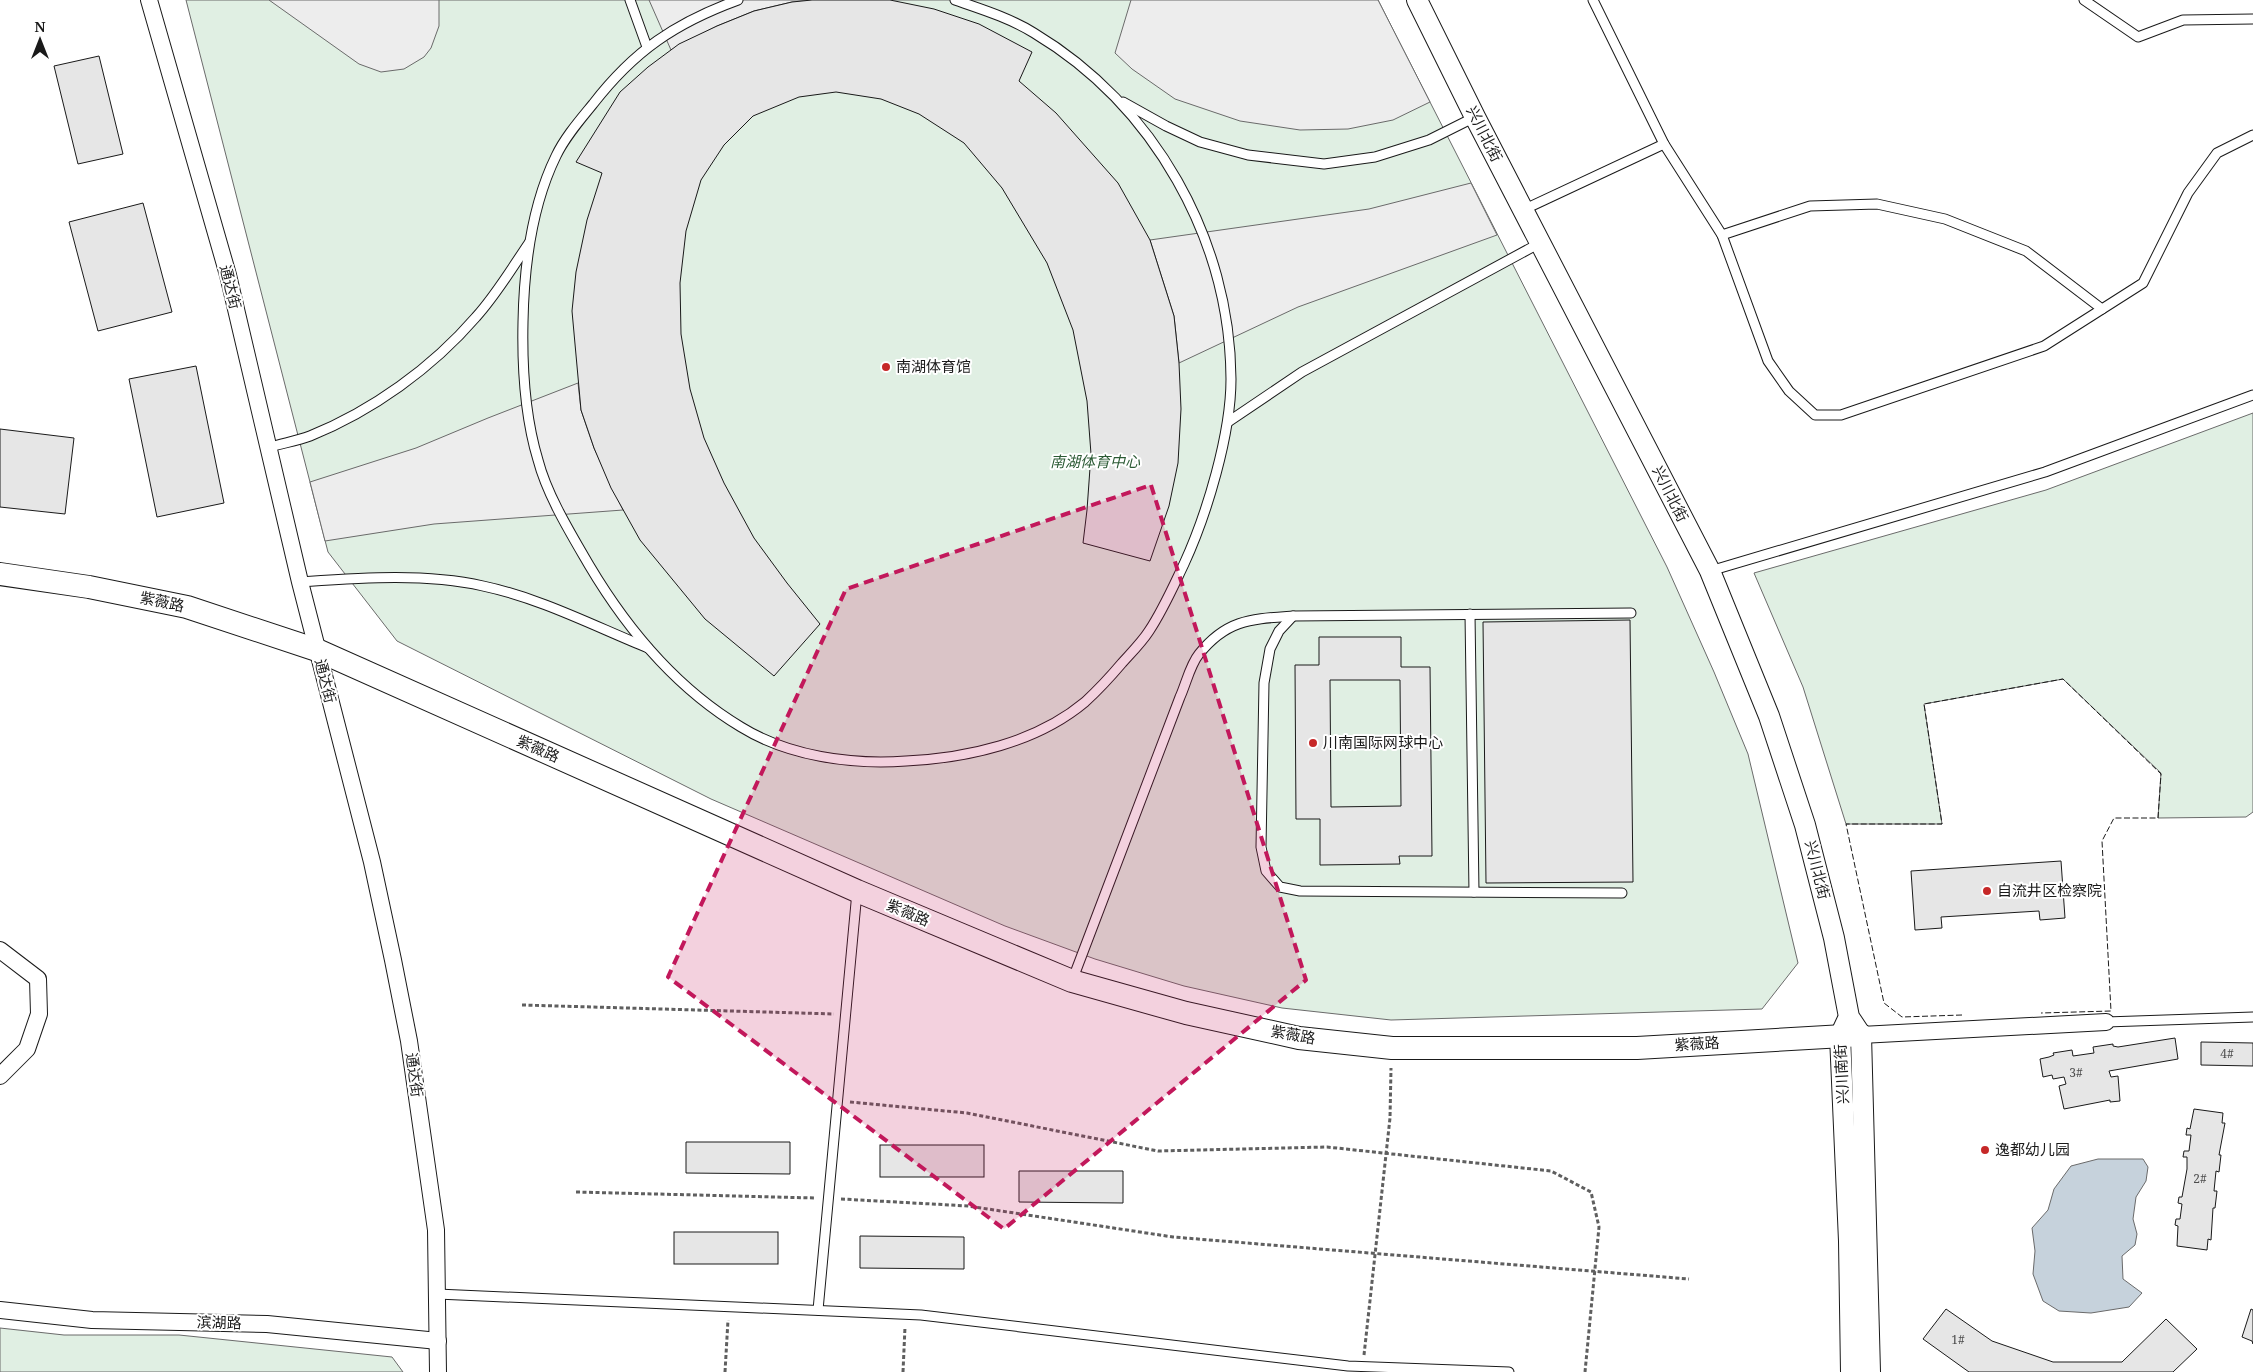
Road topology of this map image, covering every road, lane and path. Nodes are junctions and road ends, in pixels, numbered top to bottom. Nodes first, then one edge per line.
1 (150, 0) edge
2 (630, 0) edge
3 (738, 0) edge
4 (955, 0) edge
5 (1417, 0) edge
6 (1593, 0) edge
7 (2084, 0) edge
8 (2253, 19) edge
9 (647, 47) junction
10 (1118, 99) junction
11 (1475, 117) junction
12 (2253, 136) edge
13 (1664, 144) junction
14 (1523, 210) junction
15 (1722, 235) junction
16 (531, 241) junction
17 (1540, 243) junction
18 (2102, 309) junction
19 (2253, 395) edge
20 (1228, 422) junction
21 (270, 447) junction
22 (1710, 571) junction
23 (0, 574) edge
24 (300, 582) junction
25 (1631, 613) dead end
26 (1470, 614) junction
27 (1293, 616) junction
28 (648, 649) junction
29 (317, 650) junction
30 (857, 891) junction
31 (1474, 892) junction
32 (1622, 892) dead end
33 (0, 950) edge
34 (1072, 981) junction
35 (522, 1005) dead end
36 (845, 1015) junction
37 (2253, 1017) edge
38 (2106, 1022) joint
39 (1850, 1029) junction
40 (1392, 1048) junction
41 (0, 1076) edge
42 (837, 1100) junction
43 (576, 1192) dead end
44 (828, 1199) junction
45 (1374, 1254) junction
46 (1595, 1272) junction
47 (1688, 1279) dead end
48 (437, 1294) junction
49 (728, 1306) junction
50 (0, 1310) edge
51 (818, 1310) junction
52 (905, 1314) junction
53 (438, 1341) junction
54 (1363, 1366) junction
55 (438, 1372) edge
56 (725, 1372) edge
57 (903, 1372) edge
58 (1509, 1372) edge
59 (1585, 1372) edge
60 (1851, 1372) edge
61 (1870, 1372) edge

1 - 21 street, 通达街
2 - 9 lane
3 - 9 lane
4 - 10 lane
5 - 11 street, 兴川北街
6 - 13 lane
7 - 8 lane
9 - 16 lane
10 - 11 lane
10 - 20 lane
11 - 14 street, 兴川北街
12 - 18 lane
13 - 14 lane
13 - 15 lane
14 - 17 street, 兴川北街
15 - 18 lane
15 - 18 lane
16 - 21 lane
16 - 28 lane
17 - 20 lane
17 - 22 street, 兴川北街
19 - 22 lane
20 - 28 lane
21 - 24 street, 通达街
22 - 39 street, 兴川北街
23 - 29 main road, 紫薇路
24 - 28 lane
24 - 29 street, 通达街
25 - 26 lane
26 - 27 lane
26 - 31 lane
27 - 31 lane
27 - 34 lane
29 - 30 main road, 紫薇路
29 - 48 street, 通达街
30 - 34 main road, 紫薇路
30 - 36 lane
31 - 32 lane
33 - 41 street
34 - 40 main road, 紫薇路
35 - 36 path
36 - 42 lane
37 - 38 lane
38 - 39 street
39 - 40 main road, 紫薇路
39 - 60 street, 兴川南街
39 - 61 street, 兴川南街
40 - 45 path
42 - 44 lane
42 - 46 path
43 - 44 path
44 - 45 path
44 - 51 lane
45 - 46 path
45 - 54 path
46 - 47 path
46 - 59 path
48 - 49 lane
48 - 53 street, 通达街
49 - 51 lane
49 - 56 path
50 - 53 street, 滨湖路
51 - 52 lane
52 - 54 lane
52 - 57 path
53 - 55 street, 通达街
54 - 58 lane

